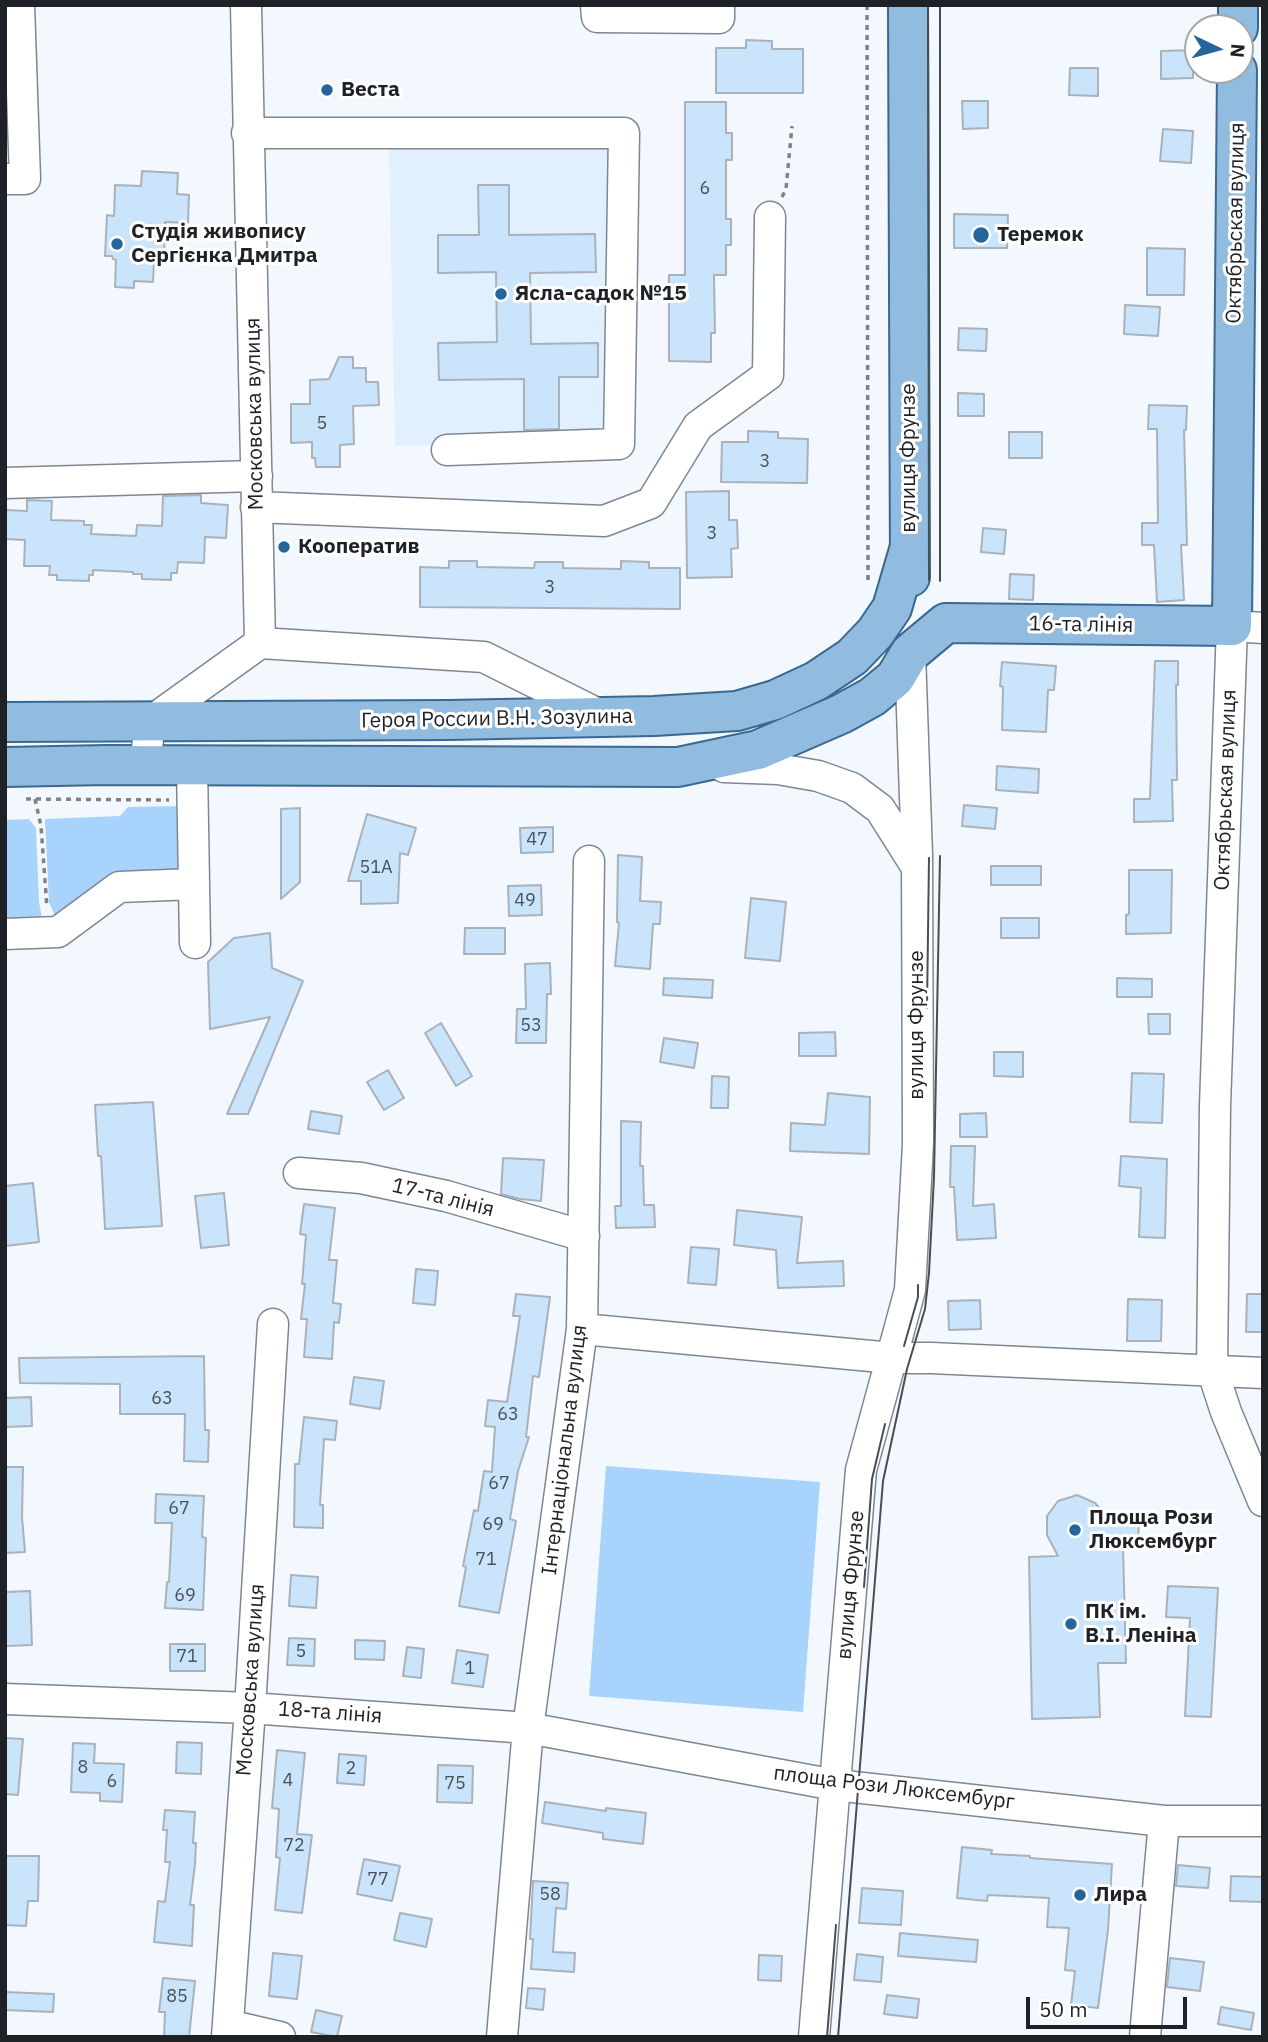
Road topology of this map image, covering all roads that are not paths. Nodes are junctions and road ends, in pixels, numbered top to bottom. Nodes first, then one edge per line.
1 (19, 5) edge
2 (246, 5) edge
3 (719, 5) edge
4 (908, 5) edge
5 (596, 11) edge
6 (1237, 84) edge
7 (247, 133) junction
8 (5, 179) edge
9 (770, 217) road end
10 (447, 450) dead end
11 (257, 476) junction
12 (5, 483) edge
13 (256, 508) junction
14 (909, 551) junction
15 (1247, 627) edge
16 (260, 643) junction
17 (910, 653) junction
18 (606, 717) junction
19 (5, 722) edge
20 (150, 722) junction
21 (145, 766) junction
22 (678, 768) junction
23 (10, 783) edge
24 (192, 783) junction
25 (589, 861) dead end
26 (916, 866) junction
27 (194, 884) junction
28 (5, 934) edge
29 (195, 943) dead end
30 (299, 1173) dead end
31 (584, 1236) junction
32 (272, 1324) dead end
33 (582, 1329) junction
34 (892, 1358) junction
35 (1212, 1369) junction
36 (1263, 1373) edge
37 (1263, 1500) edge
38 (5, 1699) edge
39 (250, 1708) junction
40 (528, 1728) junction
41 (835, 1785) junction
42 (1164, 1821) junction
43 (1263, 1821) edge
44 (227, 2031) edge
45 (280, 2037) edge
46 (502, 2037) edge
47 (814, 2037) edge
48 (1145, 2037) edge

1 - 8 street
2 - 7 street, Московська вулиця
3 - 5 street
4 - 14 main road, вулиця Фрунзе
6 - 15 main road, Октябрьская вулиця
7 - 10 street
7 - 11 street, Московська вулиця
9 - 13 street
11 - 12 street
11 - 13 street, Московська вулиця
13 - 16 street, Московська вулиця
14 - 17 main road, вулиця Фрунзе
14 - 18 main road, Героя России В.Н. Зозулина
15 - 17 main road, 16-та лінія
15 - 35 street, Октябрьская вулиця
16 - 18 street
16 - 20 street
17 - 22 main road
17 - 26 street, вулиця Фрунзе
18 - 20 main road, Героя России В.Н. Зозулина
19 - 20 main road, Героя России В.Н. Зозулина
20 - 21 street
21 - 23 main road
21 - 24 main road
22 - 24 main road
22 - 26 street
24 - 27 street
25 - 31 street, Інтернаціональна вулиця
26 - 34 street, вулиця Фрунзе
27 - 28 street
27 - 29 street
30 - 31 street, 17-та лінія
31 - 33 street, Інтернаціональна вулиця
32 - 39 street, Московська вулиця
33 - 34 street
33 - 40 street, Інтернаціональна вулиця
34 - 35 street
34 - 41 street, вулиця Фрунзе
35 - 36 street
35 - 37 street, Октябрьская вулиця
38 - 39 street, 18-та лінія
39 - 40 street, 18-та лінія
39 - 44 street, Московська вулиця
40 - 41 street, площа Рози Люксембург
40 - 46 street, Інтернаціональна вулиця
41 - 42 street, площа Рози Люксембург
41 - 47 street, вулиця Фрунзе
42 - 43 street, площа Рози Люксембург
42 - 48 street
44 - 45 street

